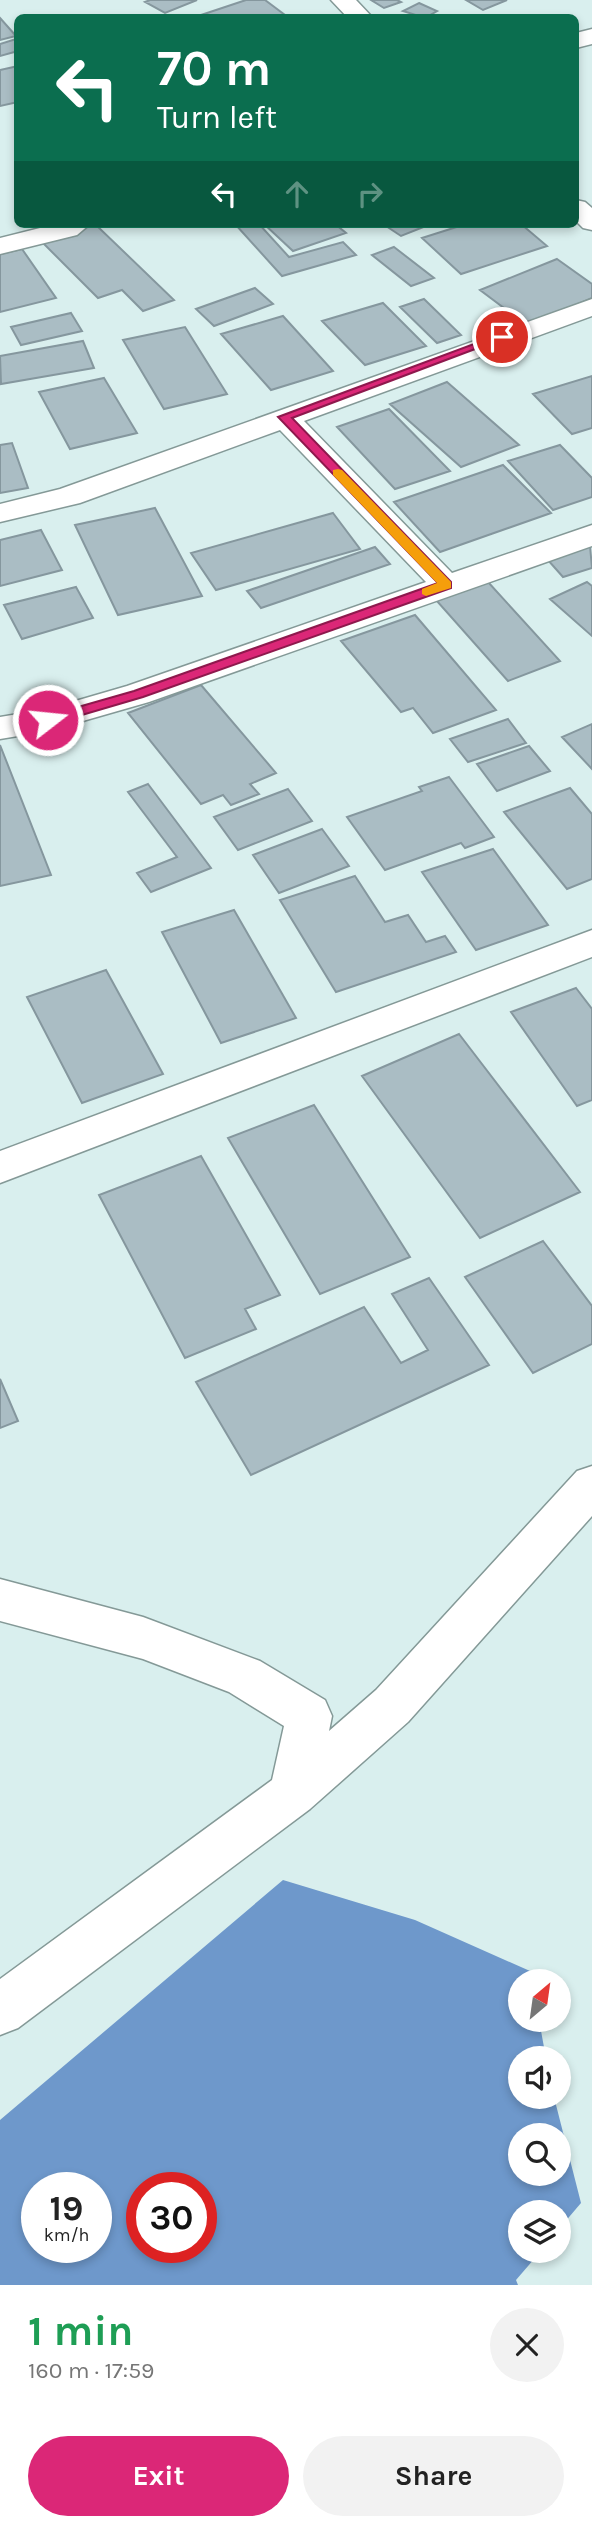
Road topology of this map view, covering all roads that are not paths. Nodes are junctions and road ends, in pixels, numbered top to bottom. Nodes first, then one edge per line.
1 (343, 0) edge
2 (358, 14) edge
3 (70, 228) edge
4 (0, 247) edge
5 (592, 307) edge
6 (284, 417) junction
7 (0, 513) edge
8 (592, 535) edge
9 (446, 585) junction
10 (0, 728) edge
11 (592, 943) edge
12 (0, 1167) edge
13 (592, 1485) edge
14 (0, 1600) edge
15 (293, 1793) junction
16 (0, 2010) edge

1 - 2 street
3 - 4 street
5 - 6 street
6 - 7 street
6 - 9 street
8 - 9 street
9 - 10 street
11 - 12 street
13 - 15 street
14 - 15 street
15 - 16 street

